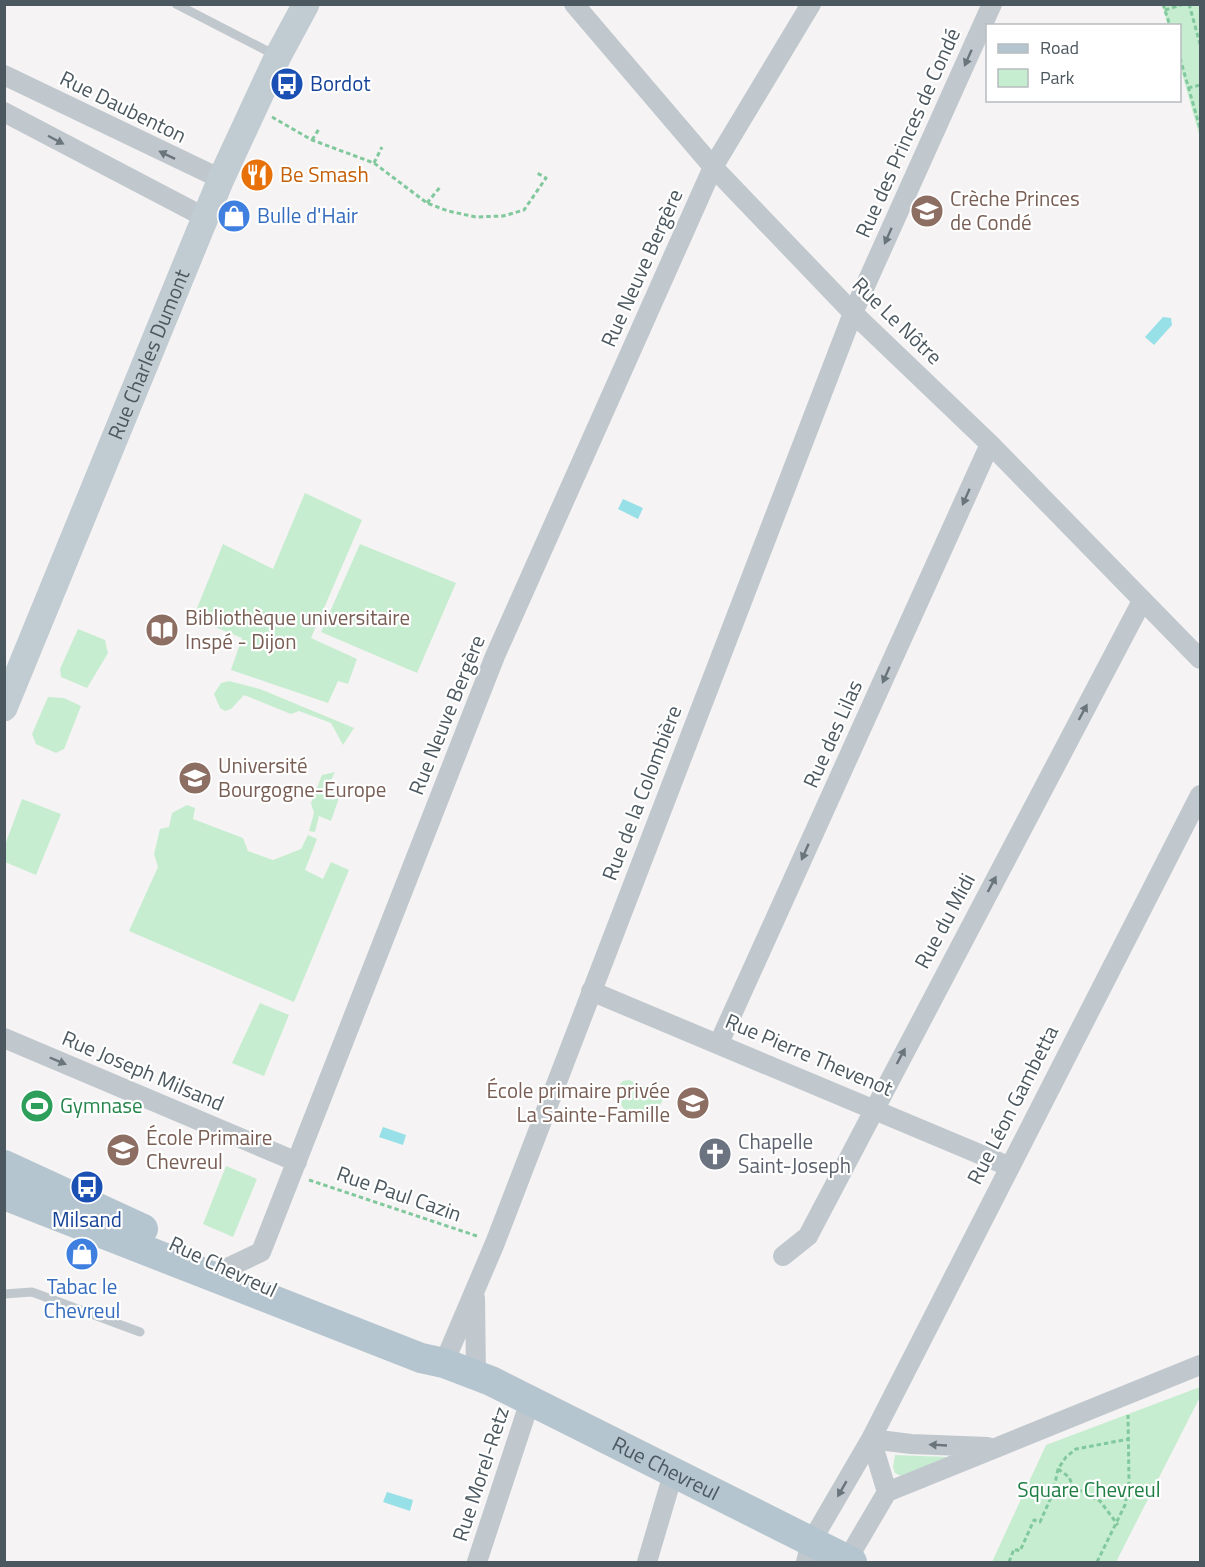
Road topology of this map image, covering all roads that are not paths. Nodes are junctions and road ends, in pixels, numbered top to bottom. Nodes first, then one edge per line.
1 (176, 4) edge
2 (306, 4) edge
3 (574, 4) edge
4 (992, 4) edge
5 (808, 6) edge
6 (278, 56) junction
7 (4, 75) edge
8 (4, 112) edge
9 (713, 167) junction
10 (221, 179) junction
11 (206, 219) junction
12 (853, 313) junction
13 (990, 444) junction
14 (1142, 601) junction
15 (1200, 659) edge
16 (4, 708) edge
17 (1200, 795) edge
18 (591, 992) junction
19 (4, 1038) edge
20 (719, 1043) junction
21 (873, 1108) junction
22 (1008, 1166) junction
23 (295, 1168) junction
24 (11, 1170) edge
25 (4, 1195) edge
26 (783, 1256) dead end
27 (225, 1269) junction
28 (476, 1290) junction
29 (4, 1294) edge
30 (140, 1332) dead end
31 (444, 1363) junction
32 (1200, 1365) edge
33 (476, 1375) junction
34 (530, 1401) junction
35 (871, 1439) junction
36 (996, 1448) junction
37 (673, 1474) junction
38 (887, 1492) junction
39 (808, 1552) edge
40 (849, 1561) edge
41 (477, 1563) edge
42 (647, 1563) edge

1 - 6 lane
2 - 6 street, Rue Charles Dumont
3 - 9 street, Rue Le Nôtre
4 -> 12 street, Rue des Princes de Condé
5 - 9 street, Rue Neuve Bergère
6 - 10 street, Rue Charles Dumont
10 -> 7 street, Rue Daubenton
8 -> 11 street
9 - 12 street, Rue Le Nôtre
9 - 23 street, Rue Neuve Bergère
10 - 11 street, Rue Charles Dumont
11 - 16 street, Rue Charles Dumont
12 - 13 street, Rue Le Nôtre
12 - 18 street, Rue de la Colombière
13 - 14 street, Rue Le Nôtre
13 -> 20 street, Rue des Lilas
14 - 15 street, Rue Le Nôtre
21 -> 14 street, Rue du Midi
17 - 22 street, Rue Léon Gambetta
18 - 20 street, Rue Pierre Thevenot
18 - 28 street, Rue de la Colombière
19 -> 23 street, Rue Joseph Milsand
20 - 21 street, Rue Pierre Thevenot
21 - 22 street, Rue Pierre Thevenot
21 - 26 street, Rue du Midi
22 - 35 street, Rue Léon Gambetta
23 - 27 street, Rue Neuve Bergère
24 - 27 main road, Rue Chevreul
25 - 31 main road, Rue Chevreul
27 - 31 main road, Rue Chevreul
28 - 31 street, Rue de la Colombière
28 - 33 street, Rue de la Colombière
29 - 30 lane
31 - 33 main road, Rue Chevreul
32 - 36 street
33 - 34 main road, Rue Chevreul
34 - 37 main road, Rue Chevreul
34 - 41 street, Rue Morel-Retz
36 -> 35 street
35 - 38 street
35 -> 39 street, Rue Léon Gambetta
36 - 38 street
37 - 39 main road, Rue Chevreul
37 - 42 street
38 - 40 street
39 - 40 main road, Rue Chevreul

